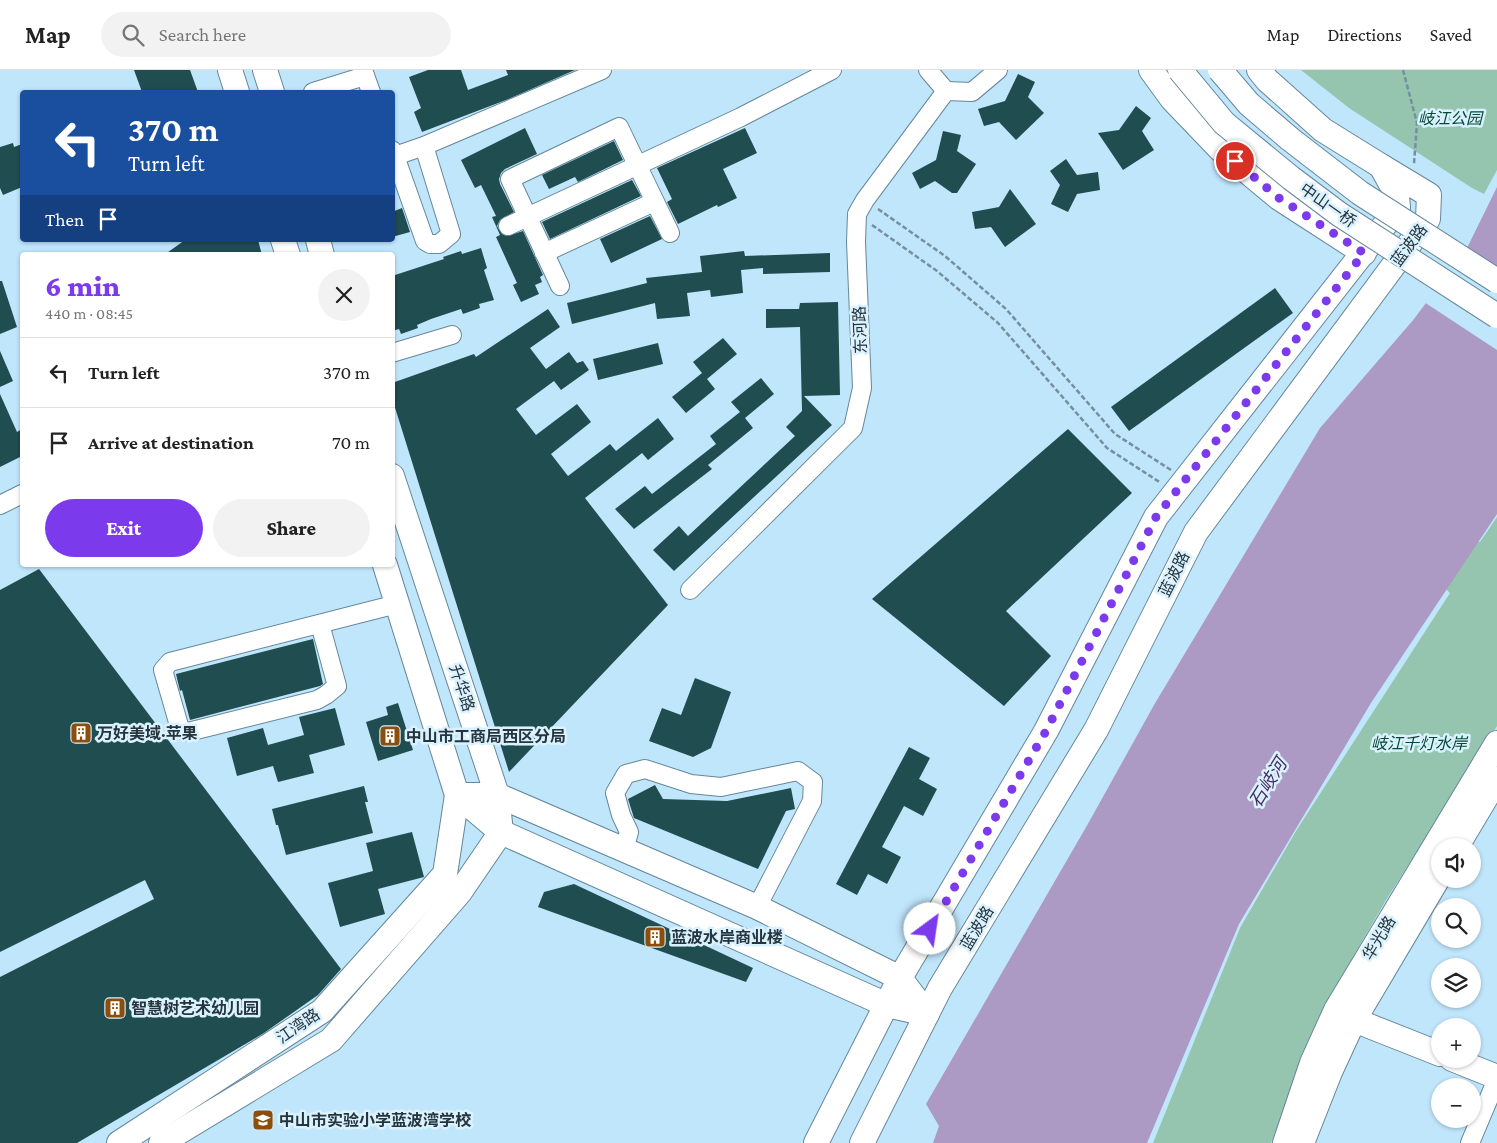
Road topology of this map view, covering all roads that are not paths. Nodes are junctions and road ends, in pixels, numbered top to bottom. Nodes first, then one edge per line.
1 (230, 70) edge
2 (265, 70) edge
3 (602, 70) edge
4 (832, 70) edge
5 (928, 70) edge
6 (998, 70) edge
7 (1151, 70) edge
8 (1180, 70) edge
9 (1220, 70) edge
10 (1259, 70) edge
11 (364, 73) edge
12 (236, 90) edge
13 (271, 90) edge
14 (318, 90) edge
15 (370, 90) edge
16 (946, 91) junction
17 (424, 146) junction
18 (395, 153) edge
19 (395, 156) edge
20 (637, 166) junction
21 (1380, 166) junction
22 (654, 202) junction
23 (528, 217) junction
24 (508, 226) dead end
25 (670, 233) dead end
26 (544, 253) junction
27 (1364, 253) junction
28 (1497, 282) edge
29 (560, 286) dead end
30 (1497, 316) edge
31 (452, 335) dead end
32 (395, 352) edge
33 (1264, 381) junction
34 (1301, 405) junction
35 (395, 485) edge
36 (20, 495) edge
37 (0, 505) edge
38 (386, 567) edge
39 (690, 590) dead end
40 (397, 604) junction
41 (320, 624) junction
42 (1497, 743) edge
43 (1497, 779) edge
44 (457, 795) junction
45 (496, 795) junction
46 (500, 832) junction
47 (1462, 838) edge
48 (624, 850) junction
49 (614, 883) junction
50 (1433, 888) edge
51 (757, 907) junction
52 (740, 940) junction
53 (900, 978) junction
54 (887, 1005) junction
55 (928, 1014) junction
56 (1354, 1020) junction
57 (1431, 1050) edge
58 (1473, 1068) edge
59 (1497, 1078) edge
60 (119, 1143) edge
61 (161, 1143) edge
62 (816, 1143) edge
63 (862, 1143) edge
64 (1285, 1143) edge
65 (1302, 1143) edge
66 (1470, 1143) edge

1 - 12 street
2 - 13 street
3 - 17 street
4 - 20 street
5 - 16 street
6 - 16 street
7 - 27 street
8 - 30 street, 中山一桥, bridge
9 - 28 street, 中山一桥, bridge
10 - 21 street
11 - 14 street
11 - 15 street
16 - 39 street, 东河路
17 - 18 street
17 - 19 street
20 - 22 street
20 - 23 street
20 - 23 street
21 - 27 street, 蓝波路
21 - 34 street, 蓝波路
22 - 25 street
22 - 26 street
23 - 24 street
23 - 26 street
26 - 29 street
27 - 33 street, 蓝波路
31 - 32 street
33 - 34 street
33 - 53 street, 蓝波路
34 - 55 street, 蓝波路
35 - 45 street, 升华路
36 - 37 street
38 - 40 street
40 - 41 street
40 - 44 street
41 - 41 street
42 - 64 street, 华光路
43 - 47 street
44 - 45 street
44 - 46 street
44 - 60 street, 江湾路
45 - 46 street, 升华路
45 - 48 street
46 - 49 street
46 - 61 street, 江湾路
48 - 49 street
48 - 51 street
48 - 51 street
49 - 52 street
50 - 56 street, 华光路
51 - 52 street
51 - 53 street
52 - 54 street
53 - 54 street, 蓝波路
53 - 55 street
54 - 55 street
54 - 62 street, 蓝波路
55 - 63 street, 蓝波路
56 - 57 street
56 - 65 street, 华光路
58 - 59 street
59 - 66 street

